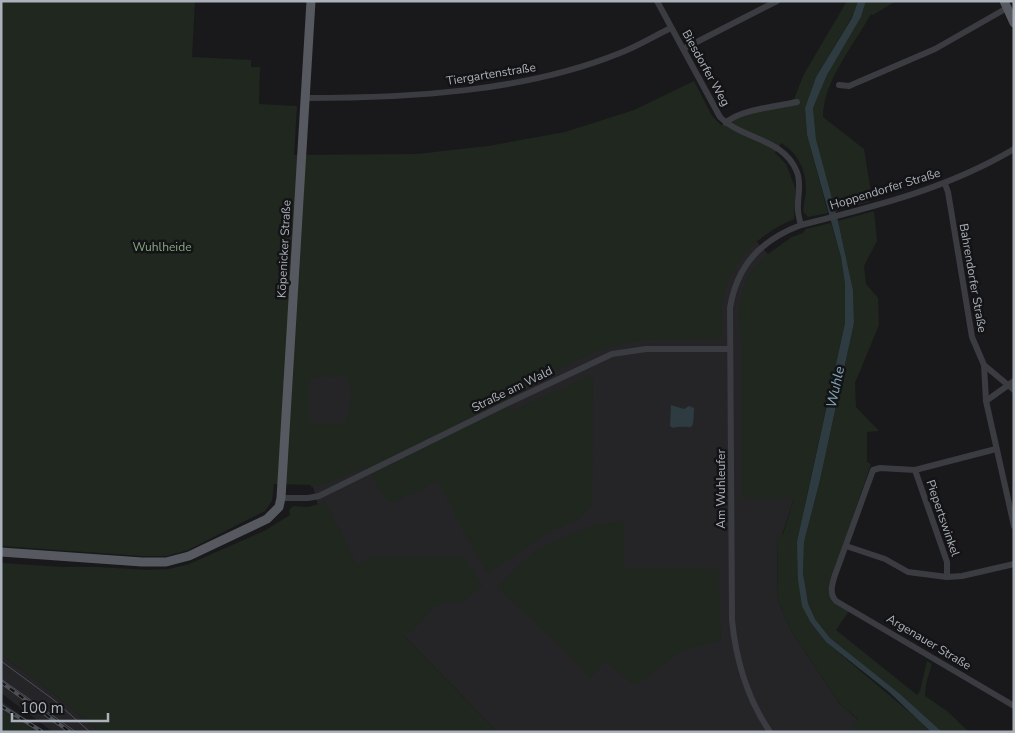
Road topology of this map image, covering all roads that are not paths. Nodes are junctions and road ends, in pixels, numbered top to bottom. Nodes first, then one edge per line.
1 (311, 1) edge
2 (657, 1) edge
3 (777, 1) edge
4 (1006, 4) edge
5 (1014, 23) edge
6 (671, 28) junction
7 (683, 49) junction
8 (839, 85) dead end
9 (306, 98) junction
10 (796, 102) dead end
11 (726, 123) junction
12 (1014, 149) edge
13 (945, 184) junction
14 (801, 225) junction
15 (762, 247) joint
16 (730, 349) junction
17 (984, 365) junction
18 (1014, 381) edge
19 (1007, 386) junction
20 (1014, 390) edge
21 (986, 401) junction
22 (996, 449) junction
23 (915, 470) junction
24 (281, 498) junction
25 (1014, 526) edge
26 (846, 546) junction
27 (1, 552) edge
28 (1014, 564) edge
29 (947, 577) junction
30 (833, 598) joint
31 (1014, 706) edge
32 (770, 732) edge

1 - 9 main road, Köpenicker Straße
2 - 6 street, Biesdorfer Weg
3 - 7 street
4 - 5 main road
4 - 8 street
6 - 7 street, Biesdorfer Weg
6 - 9 street, Tiergartenstraße
7 - 11 street, Biesdorfer Weg
9 - 24 main road, Köpenicker Straße
10 - 11 street
11 - 14 street, Biesdorfer Weg
12 - 13 street, Hoppendorfer Straße
13 - 14 street, Hoppendorfer Straße
13 - 17 street, Bahrendorfer Straße
14 - 15 street, Hoppendorfer Straße
15 - 16 street, Am Wuhleufer
16 - 24 street, Straße am Wald
16 - 32 street, Am Wuhleufer
17 - 19 street, Bahrendorfer Straße
17 - 21 street
18 - 19 street
19 - 20 street, Bahrendorfer Straße
19 - 21 street
21 - 22 street
22 - 23 street
22 - 25 street
23 - 26 street, Piepertswinkel
23 - 29 street, Piepertswinkel
24 - 27 main road, Köpenicker Straße
26 - 29 street, Piepertswinkel
26 - 30 street, Piepertswinkel
28 - 29 street, Piepertswinkel
30 - 31 street, Argenauer Straße

